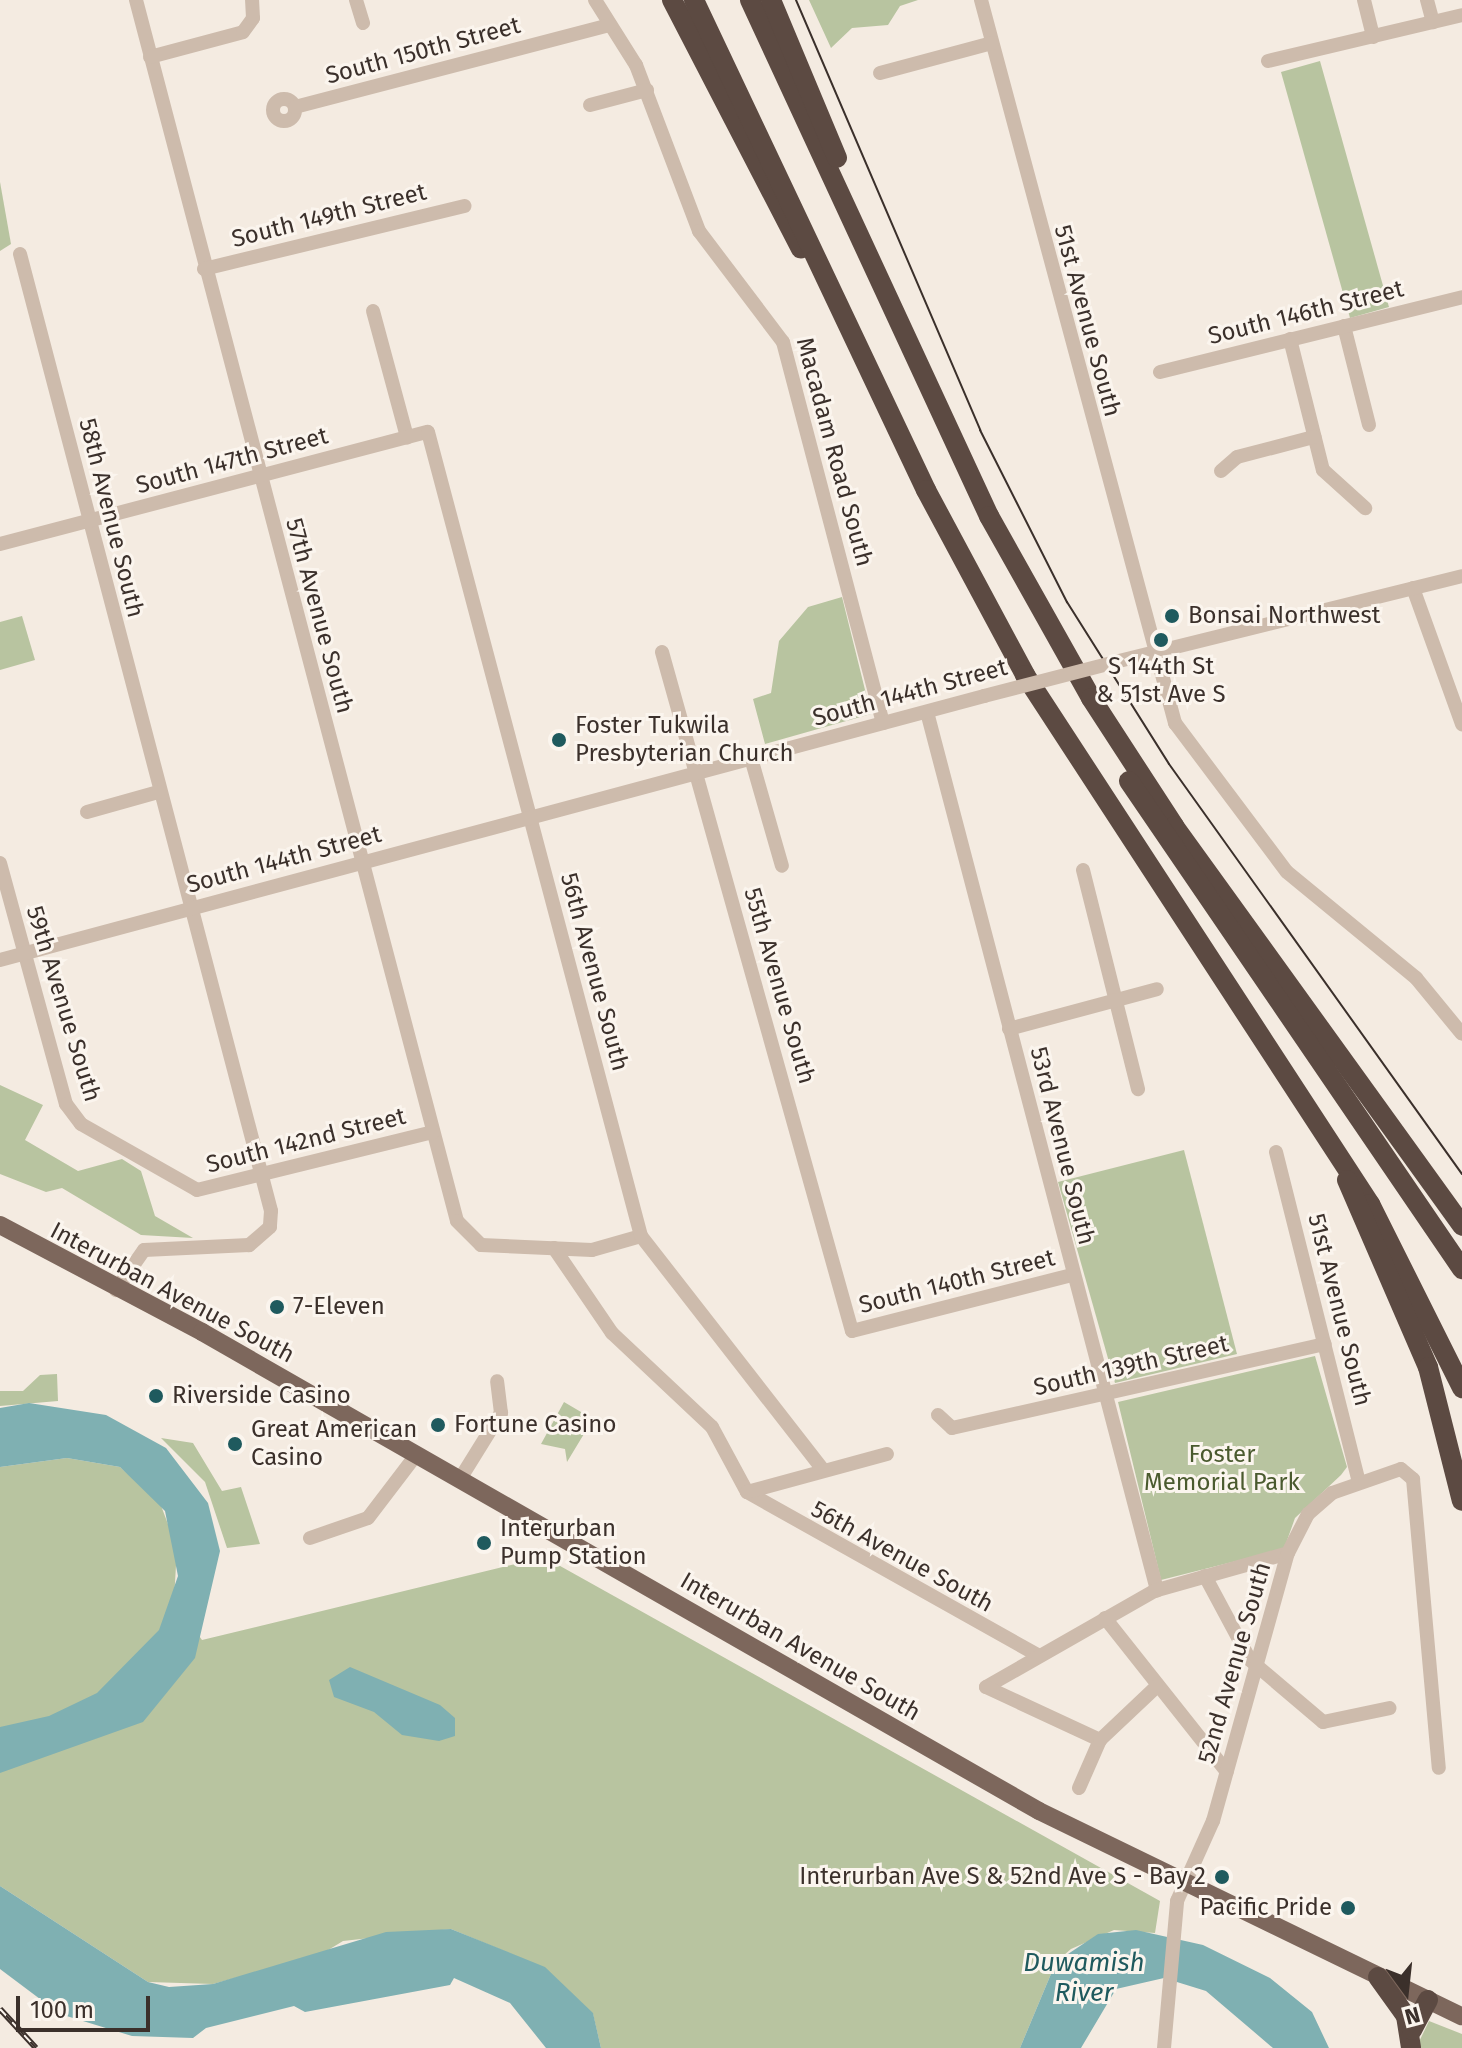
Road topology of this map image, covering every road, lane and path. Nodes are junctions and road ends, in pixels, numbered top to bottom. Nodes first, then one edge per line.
1 (136, 0) edge
2 (252, 0) edge
3 (356, 0) edge
4 (595, 0) edge
5 (672, 0) edge
6 (694, 0) edge
7 (750, 0) edge
8 (771, 0) edge
9 (981, 0) edge
10 (1364, 0) edge
11 (1427, 0) edge
12 (1462, 15) edge
13 (1433, 22) junction
14 (363, 23) dead end
15 (610, 25) junction
16 (1373, 37) junction
17 (992, 43) junction
18 (150, 57) junction
19 (1268, 61) dead end
20 (880, 73) dead end
21 (647, 90) junction
22 (590, 105) dead end
23 (295, 107) dead end
24 (464, 206) dead end
25 (20, 254) dead end
26 (204, 269) junction
27 (1462, 297) edge
28 (373, 311) dead end
29 (1344, 326) junction
30 (1290, 339) junction
31 (867, 368) junction
32 (1160, 372) dead end
33 (937, 406) junction
34 (1369, 425) dead end
35 (428, 432) joint
36 (407, 437) junction
37 (1314, 437) junction
38 (1221, 471) dead end
39 (259, 475) junction
40 (1365, 508) dead end
41 (89, 522) junction
42 (0, 544) edge
43 (1462, 576) edge
44 (1413, 588) junction
45 (662, 652) dead end
46 (1151, 653) junction
47 (1091, 698) junction
48 (927, 712) junction
49 (883, 723) junction
50 (1462, 724) edge
51 (751, 758) junction
52 (697, 773) junction
53 (158, 792) junction
54 (87, 812) dead end
55 (531, 817) junction
56 (361, 861) junction
57 (0, 863) edge
58 (782, 866) dead end
59 (1083, 870) dead end
60 (191, 909) junction
61 (23, 954) junction
62 (0, 960) edge
63 (1157, 989) dead end
64 (1116, 1000) junction
65 (1009, 1029) junction
66 (1462, 1034) edge
67 (1138, 1089) dead end
68 (433, 1132) junction
69 (1276, 1152) dead end
70 (1343, 1165) junction
71 (262, 1174) junction
72 (190, 1189) joint
73 (0, 1225) edge
74 (641, 1236) junction
75 (1460, 1240) edge
76 (554, 1248) junction
77 (1462, 1269) edge
78 (1072, 1275) junction
79 (116, 1290) junction
80 (852, 1331) joint
81 (1325, 1344) junction
82 (497, 1381) dead end
83 (1462, 1388) edge
84 (1104, 1395) junction
85 (942, 1421) dead end
86 (887, 1454) dead end
87 (416, 1455) junction
88 (823, 1470) junction
89 (460, 1479) junction
90 (1358, 1479) junction
91 (747, 1492) junction
92 (1462, 1501) edge
93 (310, 1538) dead end
94 (1288, 1553) junction
95 (1205, 1576) junction
96 (1157, 1590) junction
97 (1105, 1618) junction
98 (1039, 1656) junction
99 (1257, 1668) junction
100 (1156, 1687) junction
101 (1390, 1708) dead end
102 (1100, 1740) junction
103 (1439, 1768) dead end
104 (1227, 1772) junction
105 (1079, 1788) dead end
106 (1184, 1882) junction
107 (1378, 1977) junction
108 (1428, 2000) junction
109 (1462, 2016) edge
110 (1411, 2039) edge
111 (1164, 2048) edge

1 - 18 street, 57th Avenue South
2 - 18 street
3 - 14 street
4 - 15 street, Macadam Road South
5 - 31 highway
6 - 31 highway
7 - 33 highway
8 - 33 highway
9 - 17 street, 51st Avenue South
10 - 16 street
11 - 13 street
12 - 13 street
13 - 16 street
15 - 21 street, Macadam Road South
15 - 23 street, South 150th Street
16 - 19 street
17 - 20 street
17 - 46 street, 51st Avenue South
18 - 26 street, 57th Avenue South
21 - 22 street
21 - 49 street, Macadam Road South
24 - 26 street, South 149th Street
25 - 41 street, 58th Avenue South
26 - 39 street, 57th Avenue South
27 - 29 street, South 146th Street
28 - 36 street
29 - 30 street, South 146th Street
29 - 34 street
30 - 32 street, South 146th Street
30 - 37 street
31 - 70 highway
33 - 47 highway
35 - 36 street, South 147th Street
35 - 55 street, 56th Avenue South
36 - 39 street, South 147th Street
37 - 38 street
37 - 40 street
39 - 41 street, South 147th Street
39 - 56 street, 57th Avenue South
41 - 42 street, South 147th Street
41 - 53 street, 58th Avenue South
43 - 44 street, South 144th Street
44 - 46 street, South 144th Street
44 - 50 street
45 - 52 street, 55th Avenue South
46 - 48 street, South 144th Street, bridge
46 - 66 street
47 - 75 highway
47 - 77 highway
48 - 49 street, South 144th Street
48 - 65 street, 53rd Avenue South
49 - 51 street, South 144th Street
51 - 52 street, South 144th Street
51 - 58 street
52 - 55 street, South 144th Street
52 - 80 street, 55th Avenue South
53 - 54 street
53 - 60 street, 58th Avenue South
55 - 56 street, South 144th Street
55 - 74 street, 56th Avenue South
56 - 60 street, South 144th Street
56 - 68 street, 57th Avenue South
57 - 61 street, 59th Avenue South
59 - 64 street
60 - 61 street, South 144th Street
60 - 71 street, 58th Avenue South
61 - 62 street, South 144th Street
61 - 72 street, 59th Avenue South
63 - 64 street
64 - 65 street
64 - 67 street
65 - 78 street, 53rd Avenue South
68 - 71 street, South 142nd Street
68 - 76 street, 57th Avenue South
69 - 81 street, 51st Avenue South
70 - 83 highway
70 - 92 highway
71 - 72 street, South 142nd Street
71 - 79 street, 58th Avenue South
73 - 79 main road, Interurban Avenue South
74 - 76 street
74 - 88 street, 56th Avenue South
76 - 91 street
78 - 80 street, South 140th Street
78 - 84 street, 53rd Avenue South
79 - 87 main road, Interurban Avenue South
81 - 84 street, South 139th Street
81 - 90 street, 51st Avenue South
82 - 89 street
84 - 85 street, South 139th Street
84 - 96 street, 53rd Avenue South
86 - 88 street
87 - 89 main road, Interurban Avenue South
87 - 93 street
88 - 91 street
89 - 106 main road, Interurban Avenue South
90 - 94 street, 52nd Avenue South
90 - 103 street
91 - 98 street, 56th Avenue South
94 - 95 street
94 - 99 street, 52nd Avenue South
95 - 96 street
95 - 99 street
96 - 97 street
97 - 98 street
97 - 100 street
98 - 102 street
99 - 101 street
99 - 104 street, 52nd Avenue South
100 - 102 street
100 - 104 street
102 - 105 street
104 - 106 street, 52nd Avenue South
106 - 107 main road, Interurban Avenue South
106 - 111 street, 52nd Avenue South
107 - 108 main road, Interurban Avenue South
107 - 110 highway
108 - 109 main road, Interurban Avenue South
108 - 110 highway

